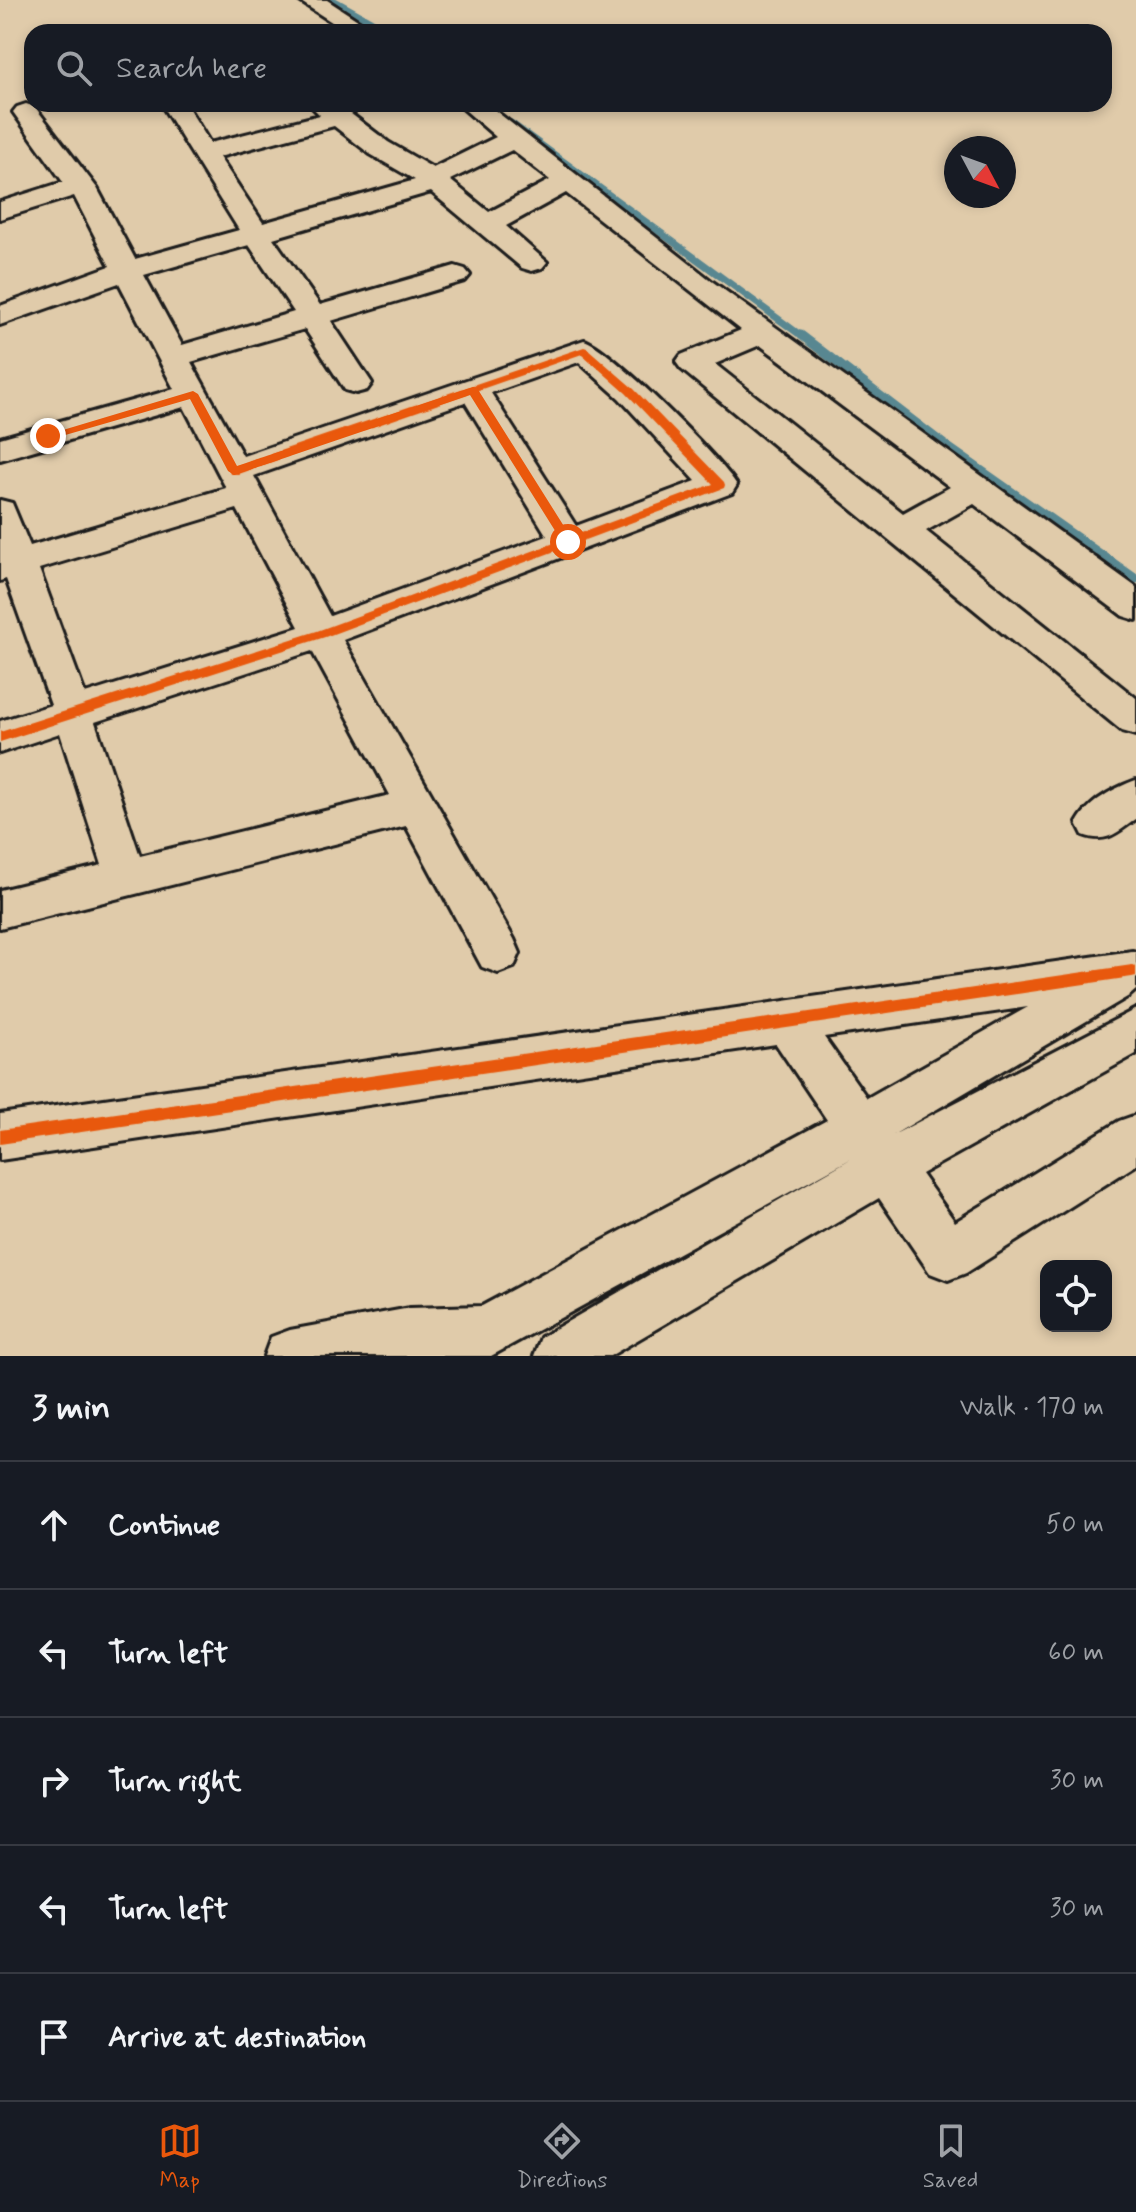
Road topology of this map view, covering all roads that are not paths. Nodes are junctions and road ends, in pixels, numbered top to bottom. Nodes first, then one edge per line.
1 (310, 0) edge
2 (350, 24) edge
3 (26, 112) edge
4 (179, 112) edge
5 (324, 112) edge
6 (481, 112) edge
7 (515, 138) junction
8 (202, 153) junction
9 (568, 181) junction
10 (426, 183) junction
11 (80, 185) junction
12 (0, 211) edge
13 (486, 225) junction
14 (258, 233) junction
15 (532, 262) dead end
16 (128, 270) junction
17 (455, 275) dead end
18 (0, 316) edge
19 (314, 316) junction
20 (763, 332) junction
21 (174, 357) junction
22 (356, 383) dead end
23 (473, 390) junction
24 (193, 394) junction
25 (0, 449) edge
26 (240, 482) junction
27 (975, 488) junction
28 (0, 512) edge
29 (902, 529) junction
30 (568, 542) junction
31 (9, 565) edge
32 (1136, 606) edge
33 (321, 634) junction
34 (73, 713) junction
35 (1136, 720) edge
36 (0, 737) edge
37 (1136, 797) edge
38 (416, 806) junction
39 (1098, 823) dead end
40 (126, 876) junction
41 (0, 909) edge
42 (498, 953) dead end
43 (1134, 970) edge
44 (788, 1024) junction
45 (1136, 1030) edge
46 (0, 1137) edge
47 (1136, 1138) edge
48 (874, 1147) junction
49 (494, 1344) edge
50 (290, 1356) edge
51 (560, 1356) edge

1 - 2 street
3 - 11 street
4 - 8 street
5 - 8 street
5 - 10 street
6 - 7 street
7 - 9 street
7 - 10 street
8 - 14 street
9 - 13 street
9 - 20 street
10 - 13 street
10 - 14 street
11 - 12 street
11 - 16 street
13 - 15 street
14 - 16 street
14 - 19 street
16 - 18 street
16 - 21 street
17 - 19 street
19 - 21 street
19 - 22 street
20 - 27 street
20 - 29 street
21 - 24 street
23 - 26 street
23 - 30 street
23 - 30 street
24 - 25 street
24 - 26 street
26 - 31 street
26 - 33 street
27 - 29 street
27 - 32 street
28 - 31 street
29 - 35 street
30 - 33 street
31 - 34 street
33 - 34 street
33 - 38 street
34 - 36 street
34 - 40 street
37 - 39 street
38 - 40 street
38 - 42 street
40 - 41 street
43 - 44 street
43 - 48 street
44 - 46 street
44 - 48 street
45 - 48 street
47 - 48 street
48 - 49 street
48 - 51 street
49 - 50 street

